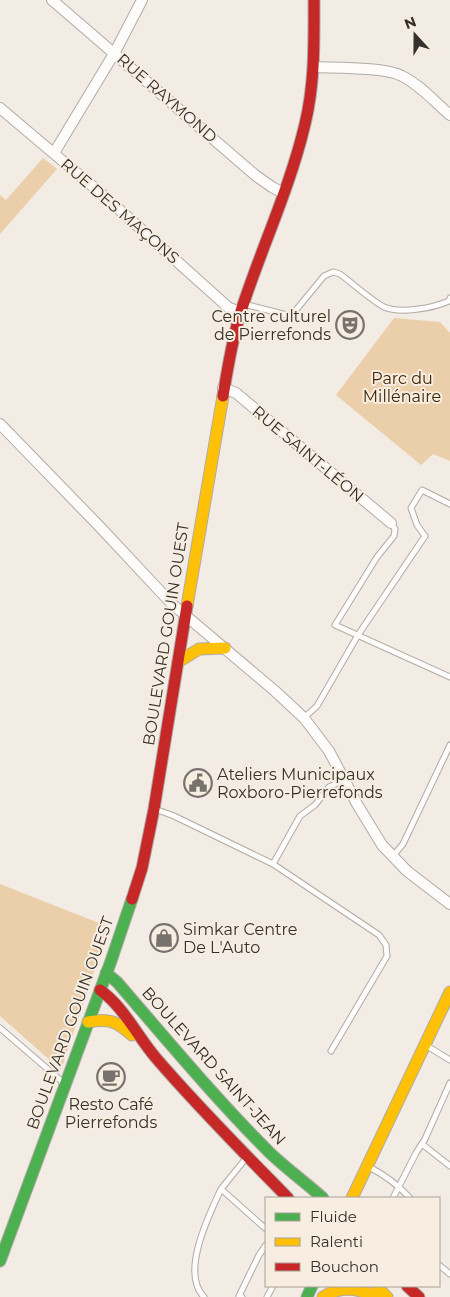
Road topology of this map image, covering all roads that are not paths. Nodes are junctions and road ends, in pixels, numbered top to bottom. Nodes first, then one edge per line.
1 (52, 0) edge
2 (142, 0) edge
3 (314, 0) edge
4 (115, 52) junction
5 (314, 66) junction
6 (0, 108) edge
7 (450, 115) edge
8 (54, 153) junction
9 (283, 193) junction
10 (450, 298) edge
11 (243, 308) junction
12 (223, 388) junction
13 (0, 424) edge
14 (450, 504) edge
15 (391, 523) joint
16 (185, 615) junction
17 (358, 635) junction
18 (225, 648) junction
19 (178, 662) junction
20 (450, 676) edge
21 (304, 718) junction
22 (450, 745) edge
23 (344, 780) junction
24 (154, 809) junction
25 (392, 856) junction
26 (273, 864) junction
27 (450, 904) edge
28 (106, 973) junction
29 (100, 990) junction
30 (450, 992) edge
31 (88, 1022) junction
32 (0, 1028) edge
33 (425, 1045) junction
34 (147, 1048) junction
35 (331, 1051) dead end
36 (450, 1060) edge
37 (450, 1083) edge
38 (65, 1084) junction
39 (422, 1144) junction
40 (248, 1157) junction
41 (450, 1166) edge
42 (368, 1167) junction
43 (399, 1186) junction
44 (221, 1190) junction
45 (287, 1197) edge
46 (322, 1197) edge
47 (355, 1197) edge
48 (394, 1197) edge
49 (409, 1197) edge
50 (265, 1228) edge
51 (265, 1246) edge
52 (0, 1262) edge
53 (440, 1266) edge
54 (450, 1274) edge
55 (377, 1287) edge
56 (408, 1287) edge
57 (204, 1297) edge
58 (240, 1297) edge
59 (323, 1297) edge
60 (375, 1297) edge
61 (387, 1297) edge
62 (418, 1297) edge

1 - 4 street, RUE RAYMOND
2 - 4 street
3 - 5 street, BOULEVARD GOUIN OUEST
4 - 8 street
4 - 9 street, RUE RAYMOND
5 - 7 street
5 - 9 street, BOULEVARD GOUIN OUEST
6 - 8 street, RUE DES MAÇONS
8 - 11 street, RUE DES MAÇONS
9 - 11 street, BOULEVARD GOUIN OUEST
10 - 11 lane
11 - 12 street, BOULEVARD GOUIN OUEST
12 - 15 street, RUE SAINT-LÉON
12 - 16 street, BOULEVARD GOUIN OUEST
13 - 16 street
14 - 17 lane
15 - 17 lane
16 - 18 street
16 - 19 street, BOULEVARD GOUIN OUEST
17 - 20 lane
17 - 21 lane
18 - 19 street
18 - 21 street
19 - 24 street, BOULEVARD GOUIN OUEST
21 - 23 street
22 - 25 lane
23 - 25 street
23 - 26 lane
24 - 26 lane
24 - 28 street, BOULEVARD GOUIN OUEST
25 - 27 street
26 - 35 lane
28 - 29 street, BOULEVARD GOUIN OUEST
28 - 46 street, BOULEVARD SAINT-JEAN
29 - 31 street, BOULEVARD GOUIN OUEST
29 - 34 street, BOULEVARD SAINT-JEAN
30 - 33 street
31 - 34 street
31 - 38 street, BOULEVARD GOUIN OUEST
32 - 38 lane
33 - 36 lane
33 - 42 street
34 - 40 street, BOULEVARD SAINT-JEAN
37 - 39 lane
38 - 52 street, BOULEVARD GOUIN OUEST
39 - 41 lane
39 - 43 lane
40 - 44 lane
40 - 45 street, BOULEVARD SAINT-JEAN
42 - 43 lane
42 - 47 street
43 - 48 lane
43 - 49 lane
44 - 50 lane
44 - 57 lane
51 - 58 lane
53 - 54 lane
55 - 61 street
56 - 62 street
59 - 60 street

